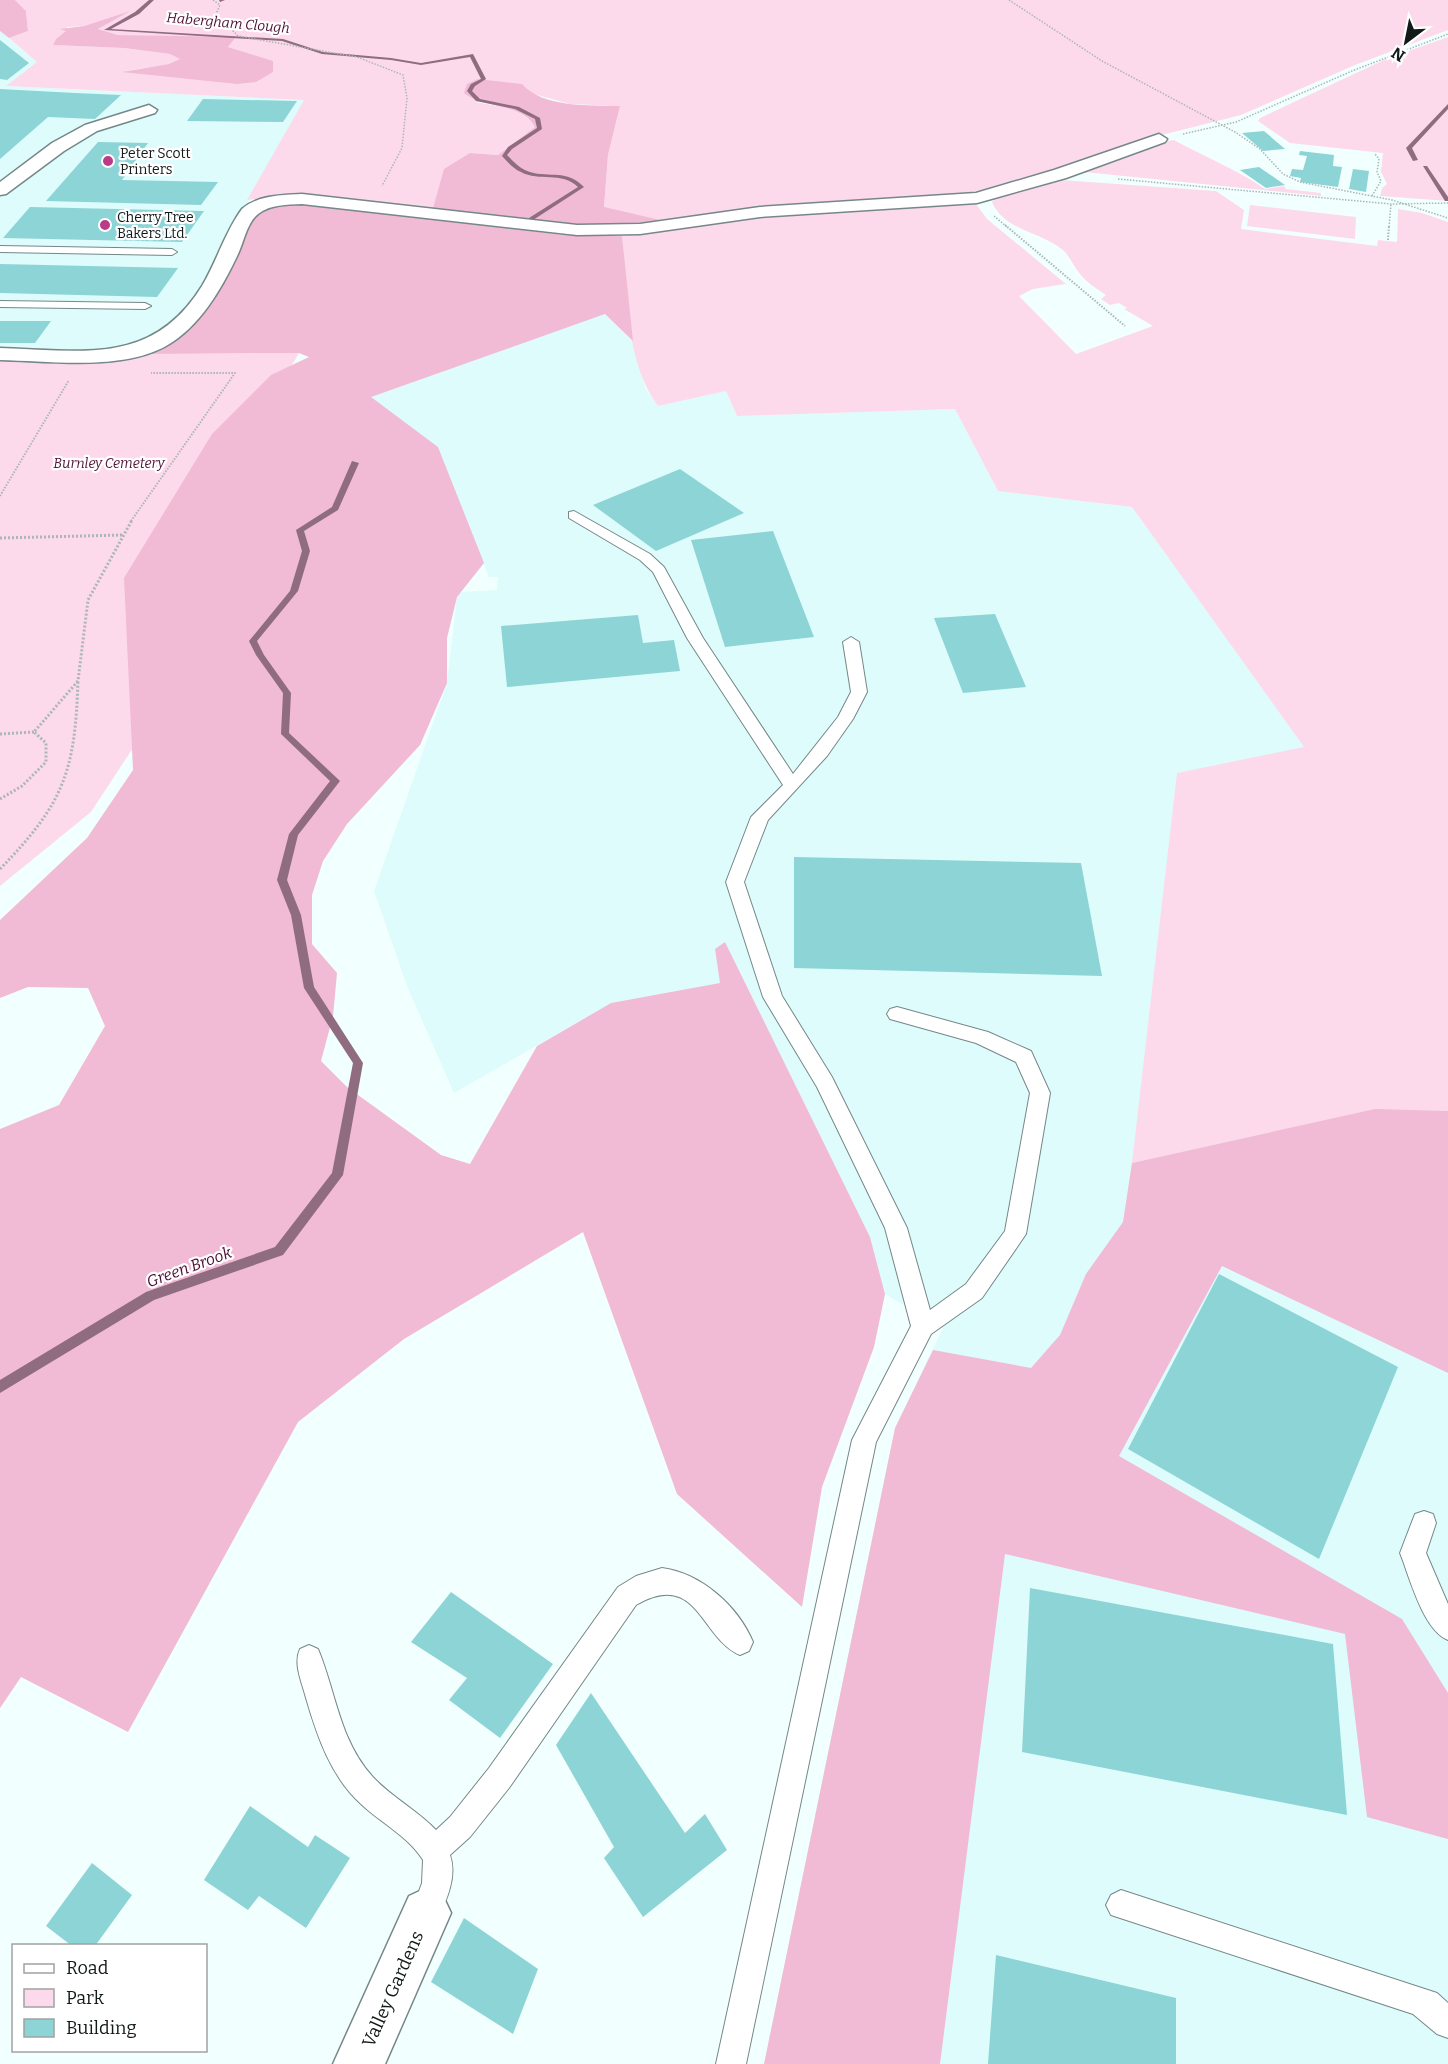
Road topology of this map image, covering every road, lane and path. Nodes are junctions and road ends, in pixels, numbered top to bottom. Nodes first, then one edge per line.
1 (213, 0) edge
2 (1009, 0) edge
3 (1448, 34) edge
4 (149, 110) dead end
5 (1222, 127) junction
6 (1159, 139) joint
7 (1375, 154) dead end
8 (1060, 174) junction
9 (0, 190) edge
10 (1372, 196) junction
11 (977, 198) junction
12 (1448, 203) edge
13 (1391, 204) junction
14 (1407, 205) junction
15 (370, 208) junction
16 (1448, 218) edge
17 (1388, 240) dead end
18 (0, 249) edge
19 (172, 252) dead end
20 (0, 304) edge
21 (144, 306) dead end
22 (1125, 326) dead end
23 (0, 354) edge
24 (142, 373) dead end
25 (73, 374) dead end
26 (0, 496) edge
27 (574, 515) dead end
28 (123, 536) junction
29 (0, 538) edge
30 (851, 642) dead end
31 (78, 681) junction
32 (34, 732) junction
33 (0, 734) edge
34 (792, 786) junction
35 (0, 799) edge
36 (0, 869) edge
37 (897, 1014) dead end
38 (923, 1328) junction
39 (1424, 1523) dead end
40 (1448, 1627) edge
41 (740, 1642) dead end
42 (309, 1658) dead end
43 (434, 1851) junction
44 (1121, 1905) dead end
45 (426, 1913) joint
46 (1448, 2023) edge
47 (359, 2064) edge
48 (731, 2064) edge

1 - 15 path
2 - 5 path
3 - 5 path
4 - 9 street
5 - 6 path
5 - 10 path
6 - 8 street
7 - 10 path
8 - 11 street
8 - 13 path
10 - 14 path
11 - 15 street
11 - 22 path
12 - 14 path
13 - 14 path
13 - 17 path
14 - 16 path
15 - 23 street
18 - 19 lane
20 - 21 lane
24 - 28 path
25 - 26 path
27 - 34 lane
28 - 29 path
28 - 31 path
30 - 34 lane
31 - 32 path
31 - 36 path
32 - 33 path
32 - 35 path
34 - 38 lane
37 - 38 lane
38 - 48 lane
39 - 40 lane
41 - 43 lane
42 - 43 lane
43 - 45 lane
44 - 46 lane
45 - 47 street, Valley Gardens

